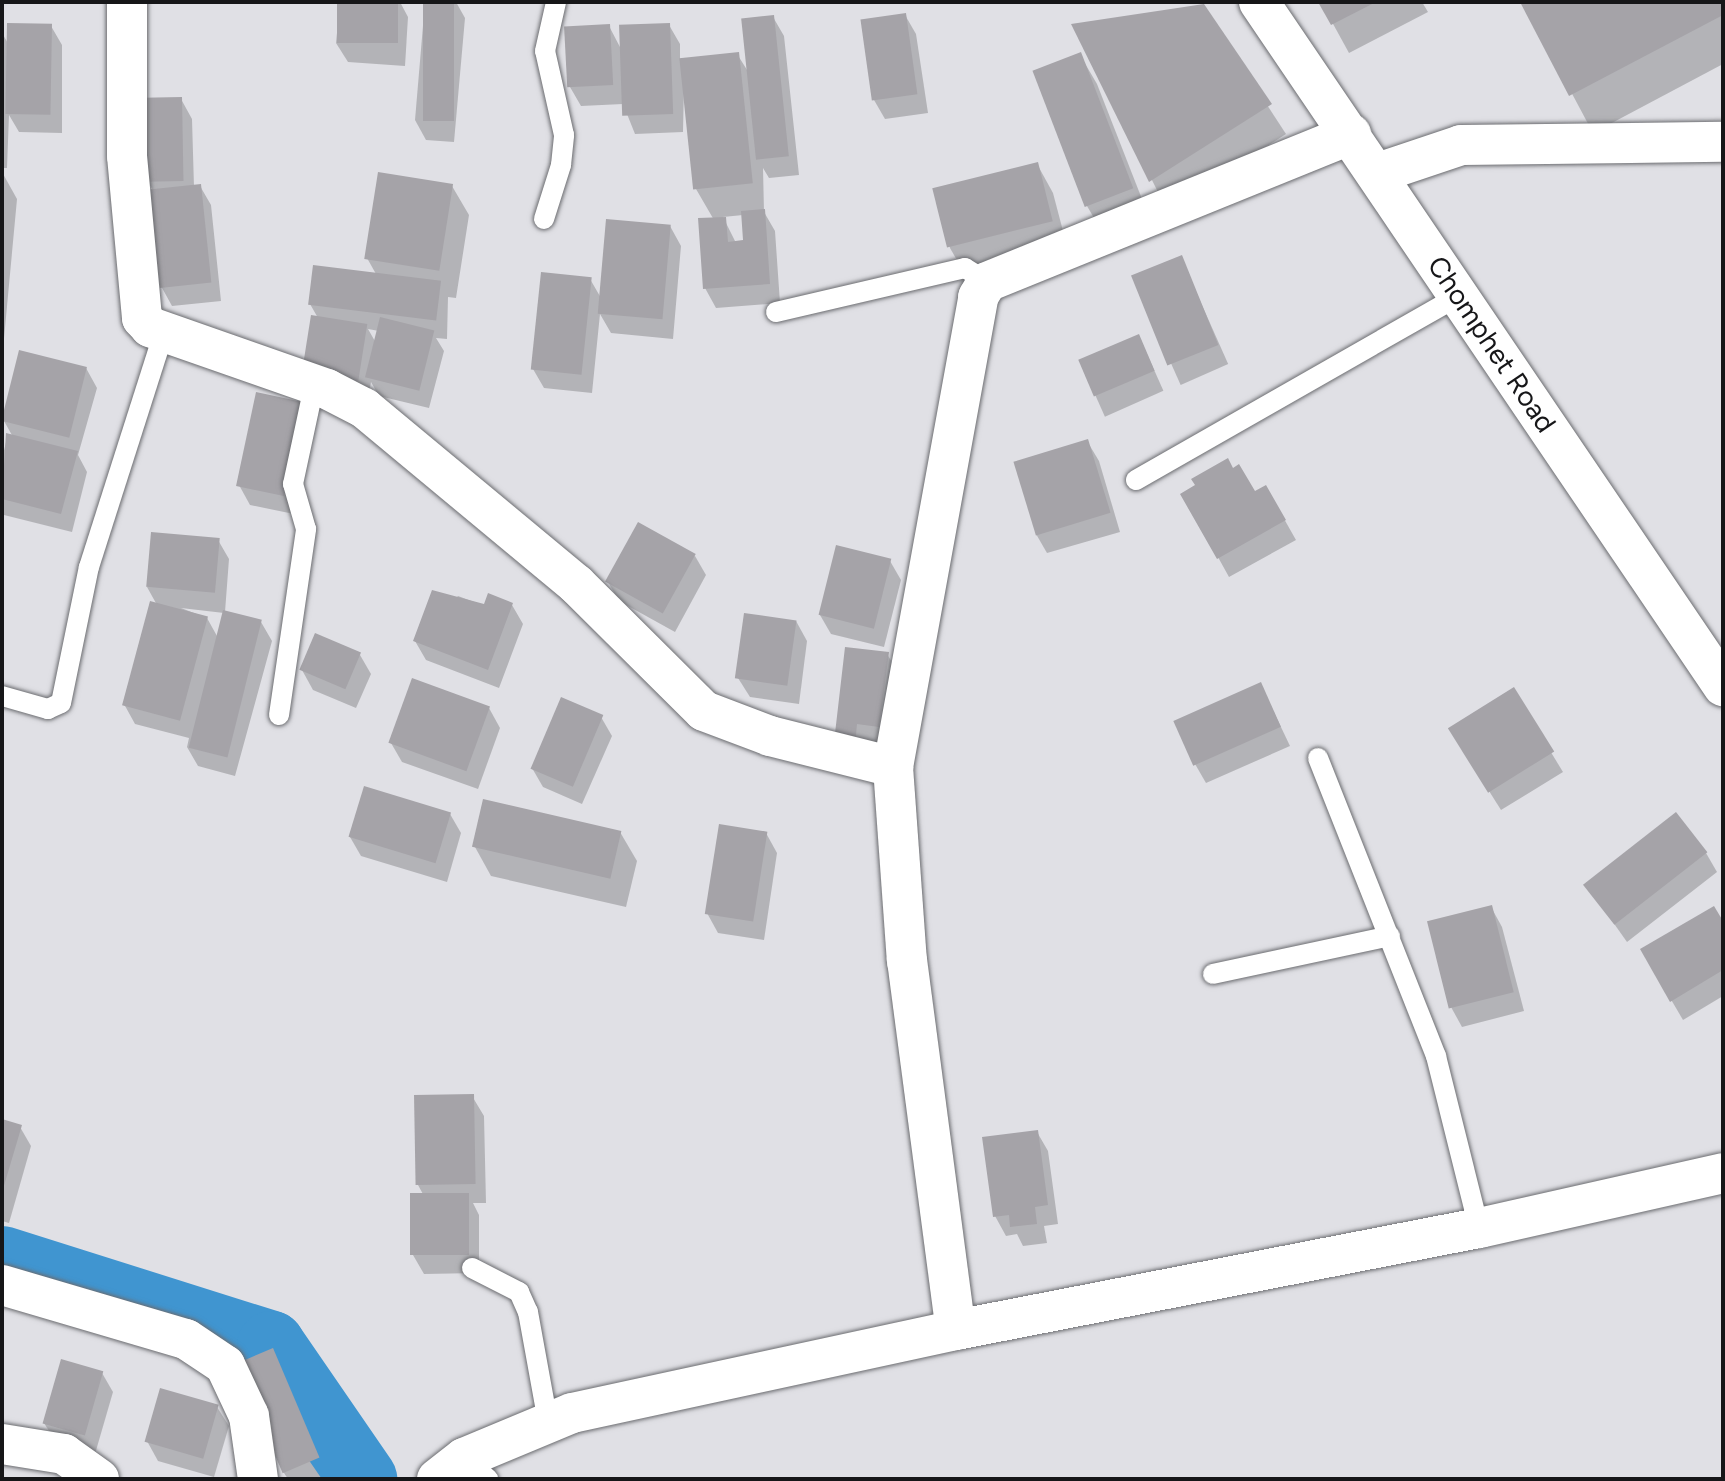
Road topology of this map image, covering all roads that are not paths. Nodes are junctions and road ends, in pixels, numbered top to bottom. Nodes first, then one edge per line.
1 (127, 2) edge
2 (556, 2) edge
3 (1259, 2) edge
4 (1351, 134) junction
5 (1723, 142) edge
6 (1378, 173) junction
7 (544, 219) dead end
8 (987, 282) junction
9 (1460, 295) junction
10 (776, 312) dead end
11 (163, 335) junction
12 (314, 386) junction
13 (1136, 480) dead end
14 (1723, 686) edge
15 (2, 696) edge
16 (279, 715) dead end
17 (1318, 758) dead end
18 (893, 767) junction
19 (1390, 936) junction
20 (1213, 974) dead end
21 (1723, 1173) edge
22 (1479, 1228) junction
23 (472, 1268) dead end
24 (2, 1285) edge
25 (956, 1330) junction
26 (548, 1422) junction
27 (2, 1444) edge
28 (463, 1472) edge
29 (99, 1479) edge
30 (258, 1479) edge

1 - 11 street
2 - 7 lane
3 - 4 street, Chomphet Road
4 - 6 street, Chomphet Road
4 - 8 street
5 - 6 street
6 - 9 street, Chomphet Road
8 - 10 lane
8 - 18 street
9 - 13 lane
9 - 14 street, Chomphet Road
11 - 12 street
11 - 15 lane
12 - 16 lane
12 - 18 street
17 - 19 lane
18 - 25 street
19 - 20 lane
19 - 22 lane
21 - 22 street
22 - 25 street
23 - 26 lane
24 - 30 street
25 - 26 street
26 - 28 street
27 - 29 street

